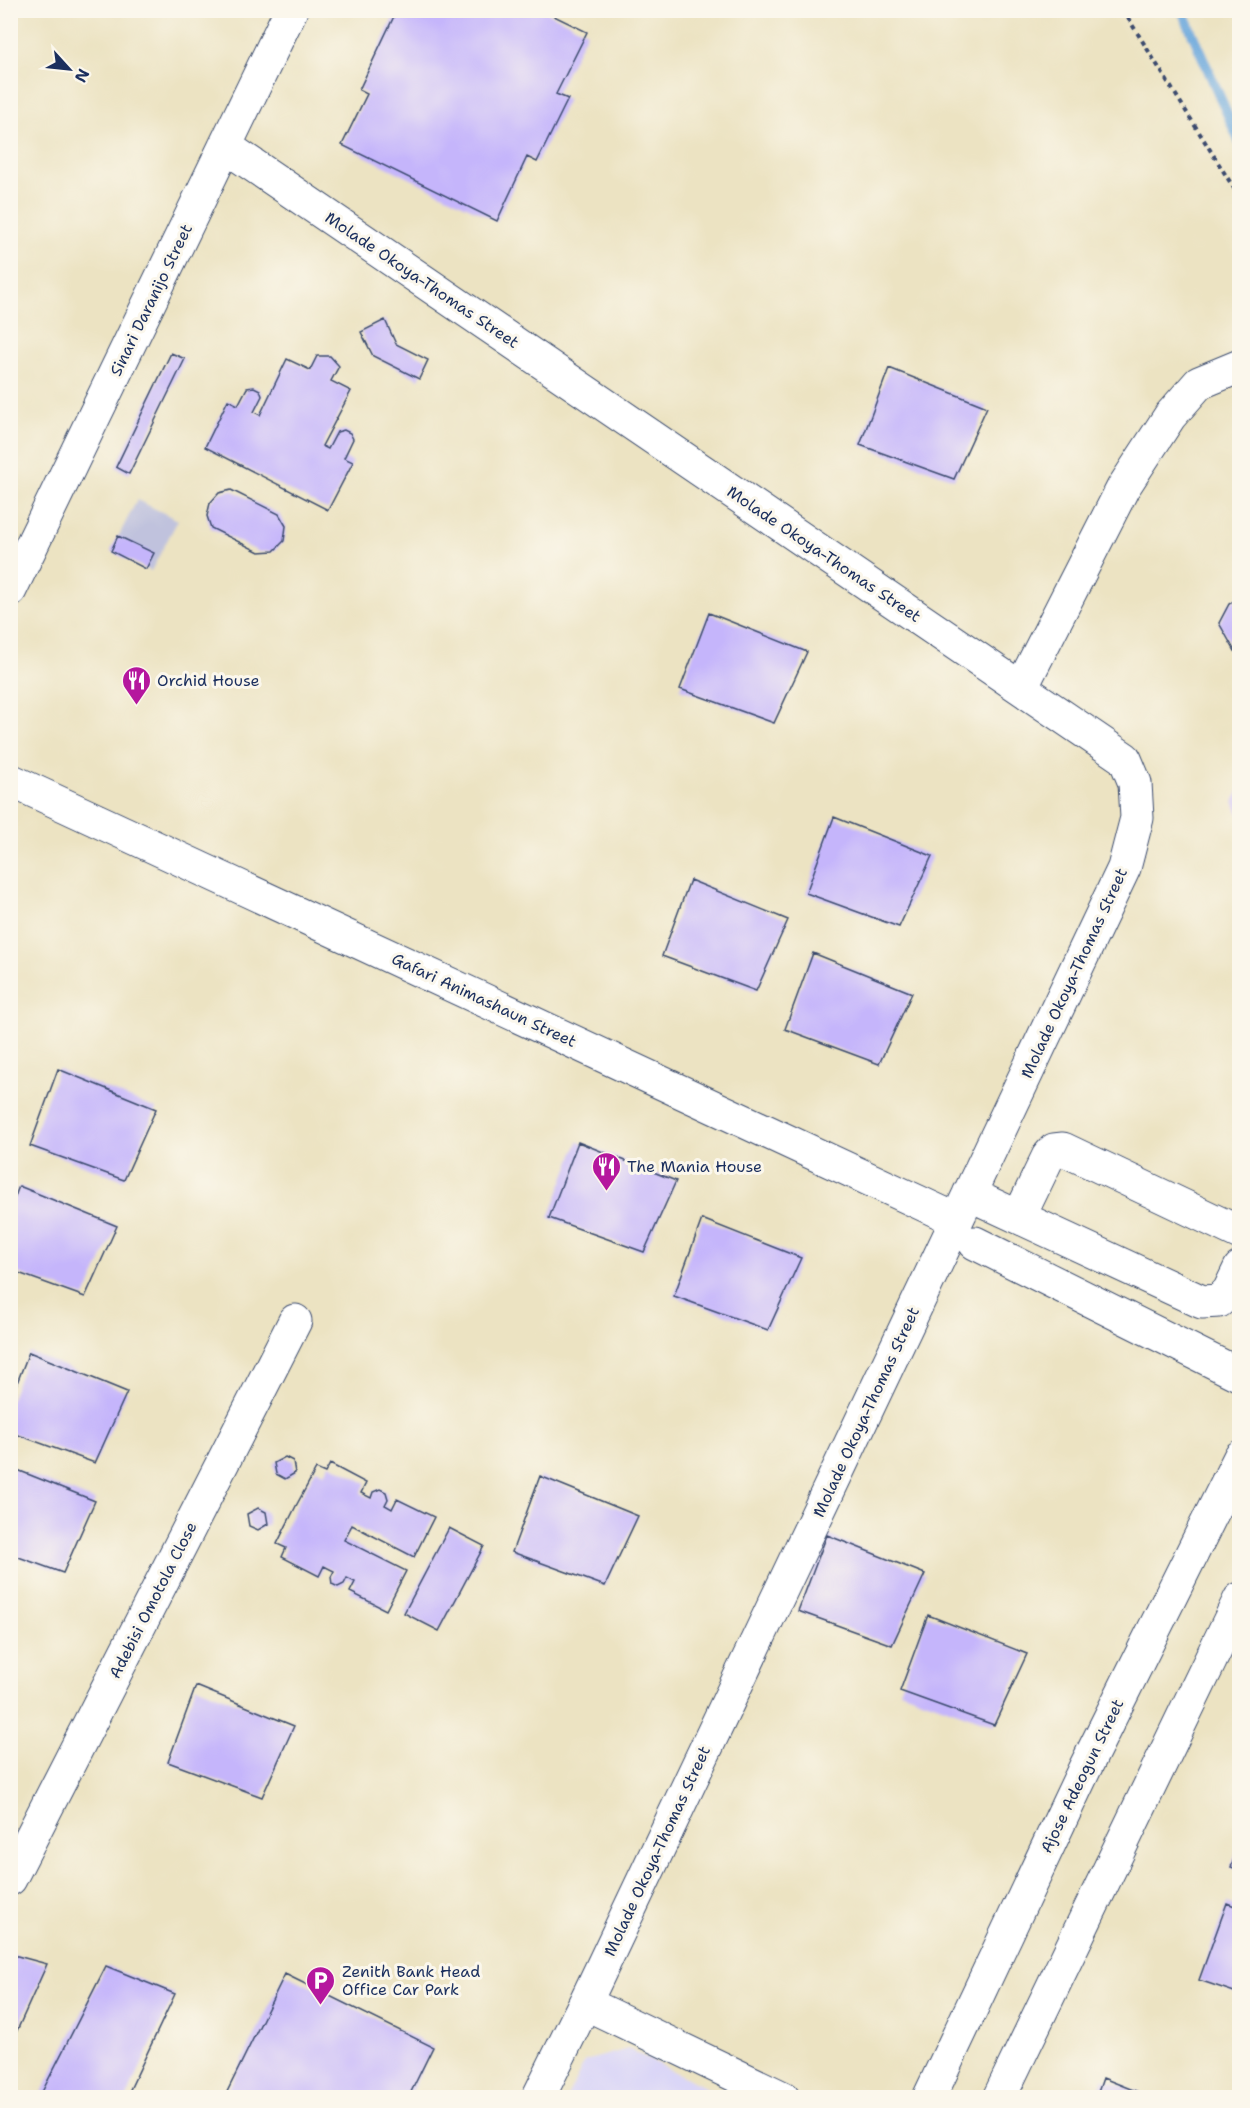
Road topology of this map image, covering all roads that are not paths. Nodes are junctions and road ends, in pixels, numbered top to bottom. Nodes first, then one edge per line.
1 (291, 10) edge
2 (225, 146) junction
3 (1239, 366) edge
4 (10, 590) edge
5 (1021, 688) junction
6 (10, 780) edge
7 (1019, 1217) junction
8 (967, 1219) junction
9 (1239, 1233) edge
10 (1239, 1268) edge
11 (295, 1321) dead end
12 (1239, 1375) edge
13 (1239, 1457) edge
14 (1239, 1599) edge
15 (10, 1879) edge
16 (585, 2003) junction
17 (538, 2097) edge
18 (783, 2097) edge
19 (929, 2097) edge
20 (999, 2097) edge

1 - 2 street, Sinari Daranijo Street
2 - 4 street, Sinari Daranijo Street
2 - 5 street, Molade Okoya-Thomas Street
3 - 5 street
5 - 8 street, Molade Okoya-Thomas Street
6 - 8 street, Gafari Animashaun Street
7 - 8 street
7 - 9 street
7 - 10 street
8 - 12 street
8 - 16 street, Molade Okoya-Thomas Street
11 - 15 street, Adebisi Omotola Close
13 - 19 street, Ajose Adeogun Street
14 - 20 street
16 - 17 street, Molade Okoya-Thomas Street
16 - 18 street

